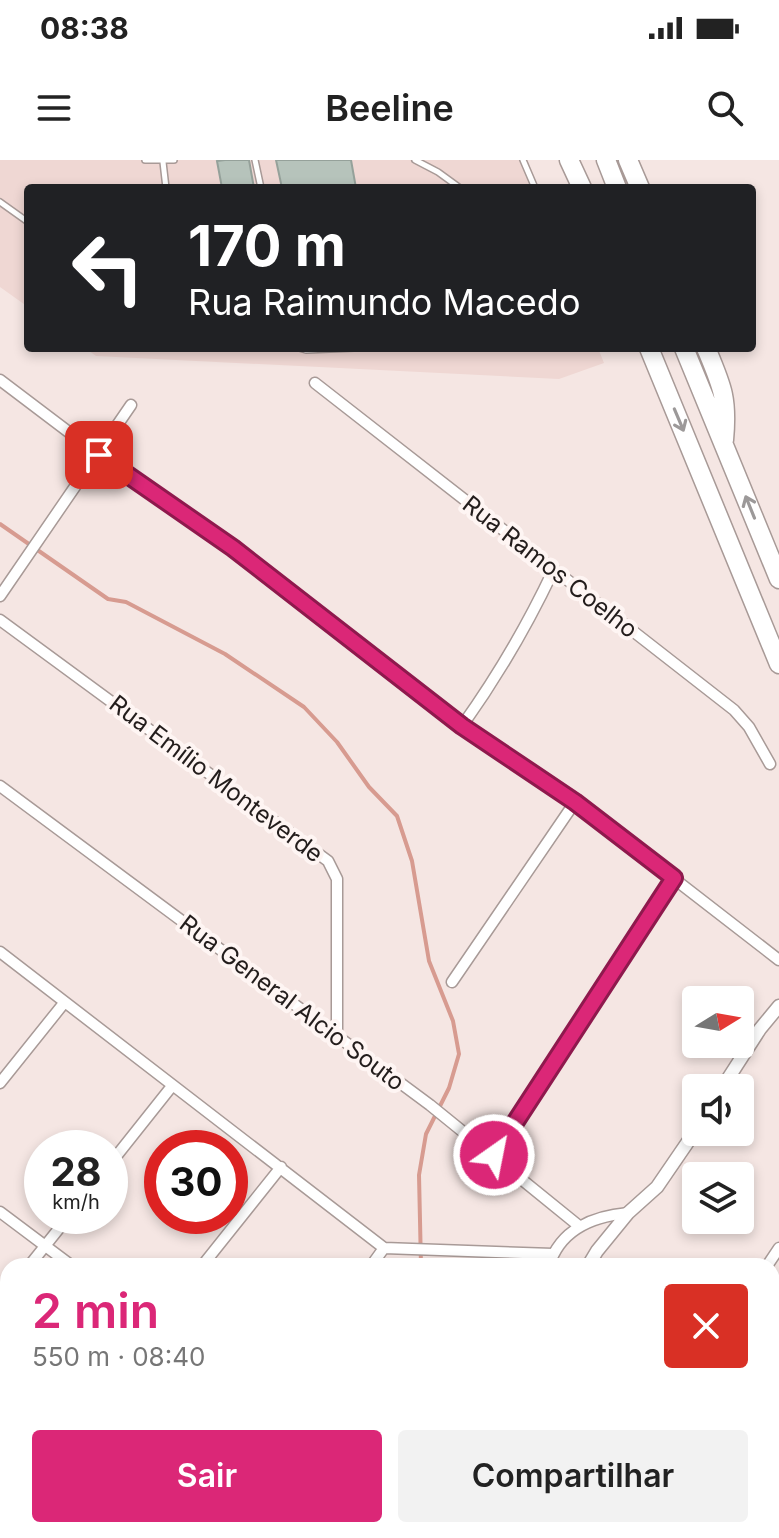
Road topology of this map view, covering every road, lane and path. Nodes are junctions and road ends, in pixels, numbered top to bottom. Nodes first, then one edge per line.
1 (145, 160) edge
2 (174, 160) edge
3 (255, 160) edge
4 (415, 160) edge
5 (523, 160) edge
6 (569, 160) edge
7 (606, 160) edge
8 (628, 160) edge
9 (163, 162) edge
10 (166, 184) edge
11 (260, 184) edge
12 (454, 184) edge
13 (533, 184) edge
14 (580, 184) edge
15 (615, 184) edge
16 (638, 184) edge
17 (0, 202) edge
18 (24, 219) edge
19 (651, 352) edge
20 (686, 352) edge
21 (708, 352) edge
22 (0, 380) edge
23 (315, 383) dead end
24 (131, 405) dead end
25 (724, 443) junction
26 (99, 455) junction
27 (553, 571) junction
28 (779, 579) edge
29 (0, 596) edge
30 (0, 620) edge
31 (779, 664) edge
32 (462, 726) junction
33 (770, 764) dead end
34 (0, 786) edge
35 (575, 802) junction
36 (674, 878) junction
37 (0, 952) edge
38 (779, 960) edge
39 (452, 982) dead end
40 (64, 1003) junction
41 (779, 1006) edge
42 (337, 1037) junction
43 (731, 1074) edge
44 (0, 1083) edge
45 (172, 1086) junction
46 (128, 1141) edge
47 (685, 1146) edge
48 (494, 1155) junction
49 (281, 1167) junction
50 (0, 1212) edge
51 (628, 1213) junction
52 (579, 1226) junction
53 (55, 1234) edge
54 (47, 1245) junction
55 (384, 1248) junction
56 (422, 1251) junction
57 (553, 1254) junction
58 (36, 1258) edge
59 (62, 1258) edge
60 (208, 1258) edge
61 (377, 1258) edge
62 (425, 1258) edge
63 (552, 1258) edge
64 (593, 1258) edge

1 - 9 lane
2 - 9 lane
3 - 11 lane
4 - 12 lane
5 - 13 lane
6 - 14 highway
7 - 15 highway
8 - 16 highway
9 - 10 lane
17 - 18 lane
19 -> 31 highway
20 - 25 highway
21 - 25 highway
22 - 26 street
23 - 27 street, Rua Ramos Coelho
24 - 26 street
28 -> 25 highway
26 - 29 street
26 - 32 street
27 - 32 street
27 - 33 street, Rua Ramos Coelho
30 - 42 street, Rua Emílio Monteverde
32 - 35 street
34 - 42 street, Rua General Alcio Souto
35 - 36 street
35 - 39 street
36 - 38 street
36 - 48 street
37 - 40 street
40 - 44 street
40 - 45 street
41 - 43 street
42 - 48 street, Rua General Alcio Souto
45 - 46 street
45 - 49 street
47 - 51 street
48 - 52 street, Rua General Alcio Souto
49 - 55 street
49 - 60 street
50 - 54 street
51 - 52 street
51 - 64 street
52 - 57 street
53 - 54 street
54 - 58 street
54 - 59 street
55 - 56 street
55 - 61 street
56 - 57 street
56 - 62 street
57 - 63 street

